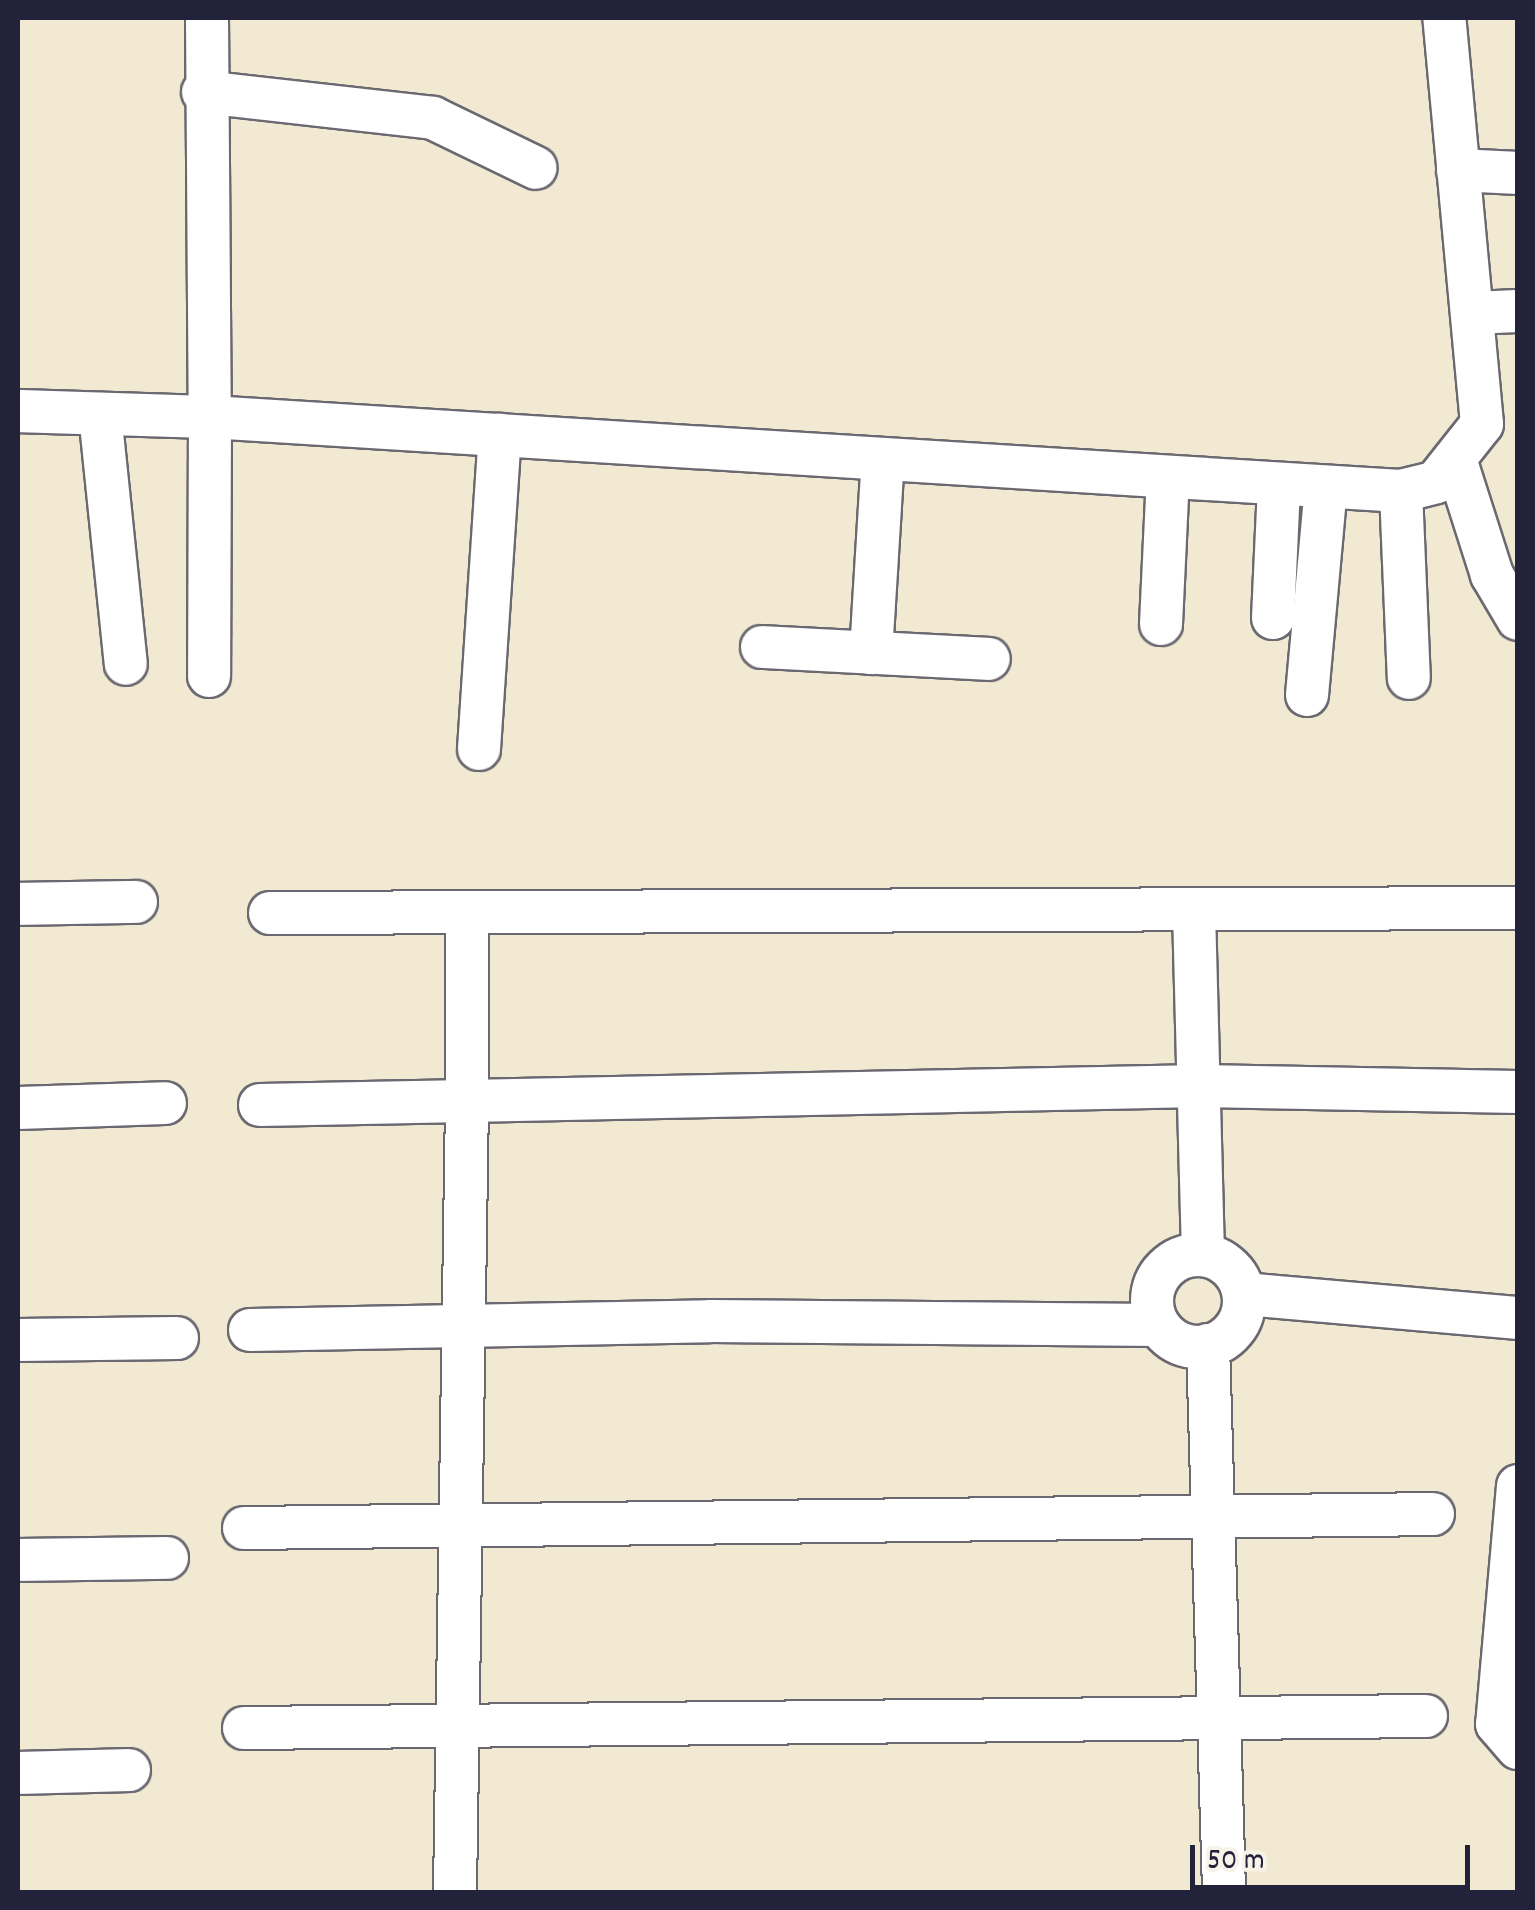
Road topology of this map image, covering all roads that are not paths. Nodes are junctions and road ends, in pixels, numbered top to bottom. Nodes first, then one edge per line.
1 (207, 18) edge
2 (1444, 18) edge
3 (203, 92) junction
4 (536, 168) dead end
5 (1458, 170) junction
6 (1518, 174) edge
7 (1518, 310) edge
8 (1472, 313) junction
9 (18, 412) edge
10 (100, 414) junction
11 (210, 417) junction
12 (500, 435) junction
13 (883, 459) junction
14 (1456, 462) junction
15 (1168, 477) junction
16 (1279, 484) junction
17 (1326, 487) junction
18 (1401, 491) junction
19 (1273, 618) dead end
20 (1518, 619) edge
21 (1160, 624) dead end
22 (762, 647) dead end
23 (871, 653) junction
24 (989, 659) dead end
25 (126, 664) dead end
26 (209, 676) dead end
27 (1409, 678) dead end
28 (1308, 695) dead end
29 (479, 749) dead end
30 (136, 902) dead end
31 (18, 904) edge
32 (1518, 908) edge
33 (1194, 911) junction
34 (270, 913) dead end
35 (467, 916) junction
36 (1200, 1086) junction
37 (1518, 1092) edge
38 (467, 1101) junction
39 (165, 1103) dead end
40 (260, 1105) dead end
41 (18, 1108) edge
42 (1203, 1255) junction
43 (1244, 1294) junction
44 (1518, 1318) edge
45 (1158, 1325) junction
46 (464, 1326) junction
47 (250, 1330) dead end
48 (176, 1338) dead end
49 (18, 1340) edge
50 (1208, 1346) junction
51 (1518, 1486) edge
52 (1433, 1514) dead end
53 (1216, 1516) junction
54 (462, 1526) junction
55 (244, 1528) dead end
56 (167, 1558) dead end
57 (18, 1560) edge
58 (1426, 1716) dead end
59 (1218, 1718) junction
60 (459, 1724) junction
61 (244, 1728) dead end
62 (1518, 1748) edge
63 (129, 1770) dead end
64 (18, 1773) edge
65 (455, 1892) edge
66 (1224, 1892) edge

1 - 3 street
2 - 5 street
3 - 4 street
3 - 11 street
5 - 6 street
5 - 8 street
7 - 8 street
8 - 14 street
9 - 10 street
10 - 11 street
10 - 25 street
11 - 12 street
11 - 26 street
12 - 13 street
12 - 29 street
13 - 15 street
13 - 23 street
14 - 18 street
14 - 20 street
15 - 16 street
15 - 21 street
16 - 17 street
16 - 19 street
17 - 18 street
17 - 28 street
18 - 27 street
22 - 23 street
23 - 24 street
30 - 31 street
32 - 33 street
33 - 35 street
33 - 36 street
34 - 35 street
35 - 38 street
36 - 37 street
36 - 38 street
36 - 42 street
38 - 40 street
38 - 46 street
39 - 41 street
42 - 43 street
42 - 45 street
43 - 44 street
43 - 50 street
45 - 46 street
45 - 50 street
46 - 47 street
46 - 54 street
48 - 49 street
50 - 53 street
51 - 62 street
52 - 53 street
53 - 54 street
53 - 59 street
54 - 55 street
54 - 60 street
56 - 57 street
58 - 59 street
59 - 60 street
59 - 66 street
60 - 61 street
60 - 65 street
63 - 64 street

